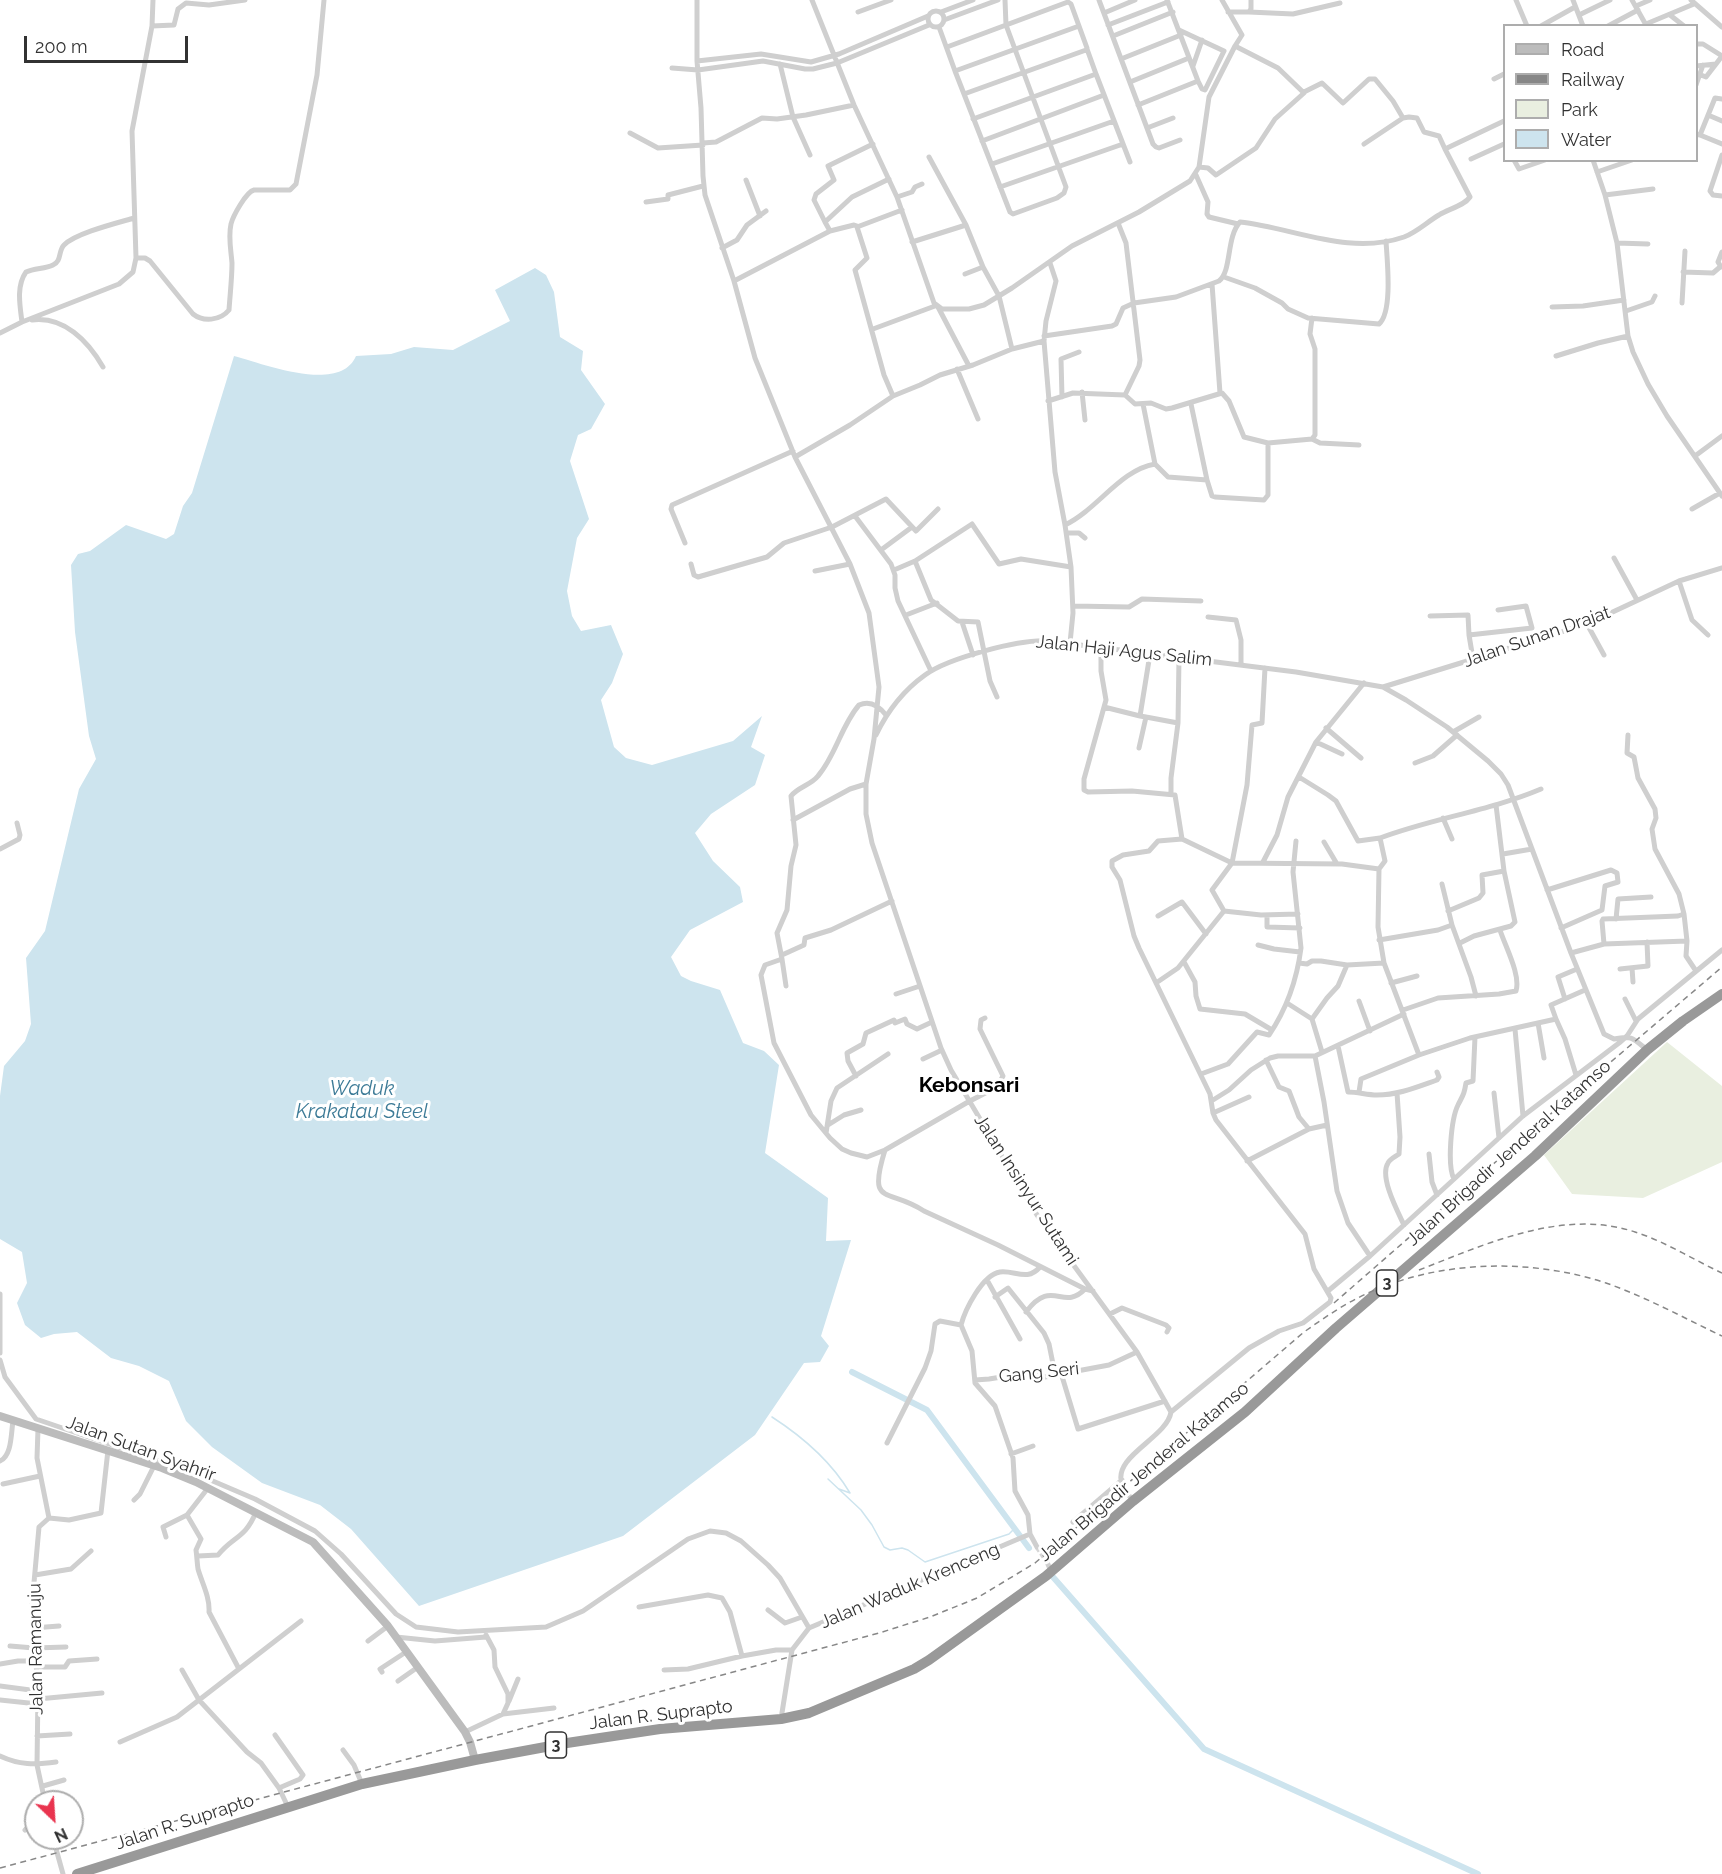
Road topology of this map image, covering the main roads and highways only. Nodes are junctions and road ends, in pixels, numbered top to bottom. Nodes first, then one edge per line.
1 (1722, 994) edge
2 (1019, 1596) joint
3 (77, 1874) edge

1 - 2 highway, Jalan Brigadir Jenderal Katamso / 3
2 - 3 highway, Jalan R. Suprapto / 3

